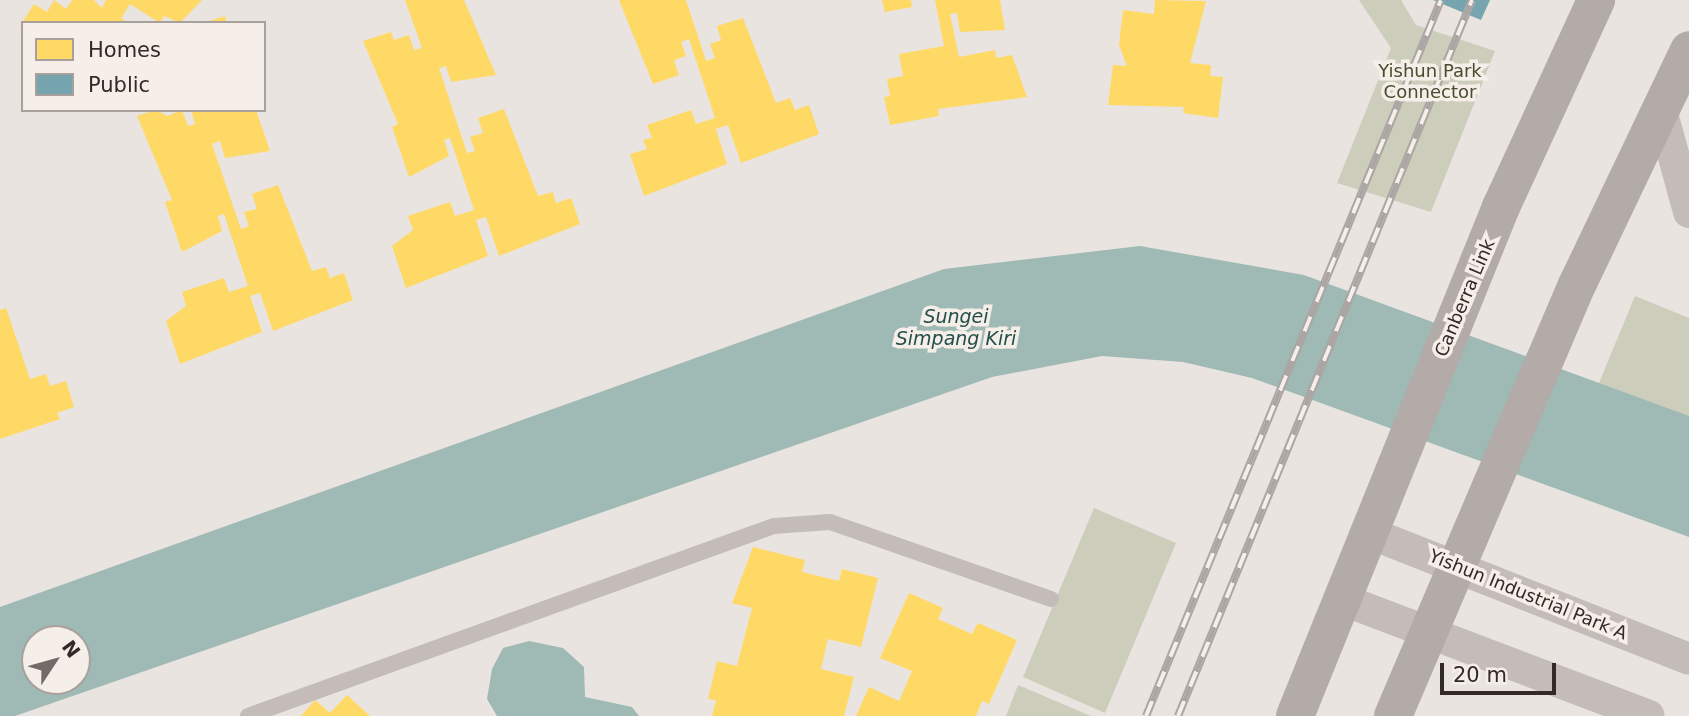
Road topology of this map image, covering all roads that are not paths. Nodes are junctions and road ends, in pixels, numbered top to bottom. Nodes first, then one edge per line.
1 (1596, 0) edge
2 (1689, 50) edge
3 (1661, 110) junction
4 (1689, 212) edge
5 (1371, 522) junction
6 (1464, 556) junction
7 (1051, 599) dead end
8 (1341, 599) junction
9 (1426, 633) junction
10 (1689, 659) edge
11 (248, 716) edge
12 (1295, 716) edge
13 (1393, 716) edge
14 (1649, 716) edge

1 - 5 main road, Canberra Link
2 - 3 main road
3 - 4 street
3 - 6 main road
5 - 6 street, Yishun Industrial Park A
5 - 8 main road, Canberra Link
6 - 9 main road
6 - 10 street, Yishun Industrial Park A
7 - 11 lane
8 - 9 street
8 - 12 main road, Canberra Link
9 - 13 main road
9 - 14 street

